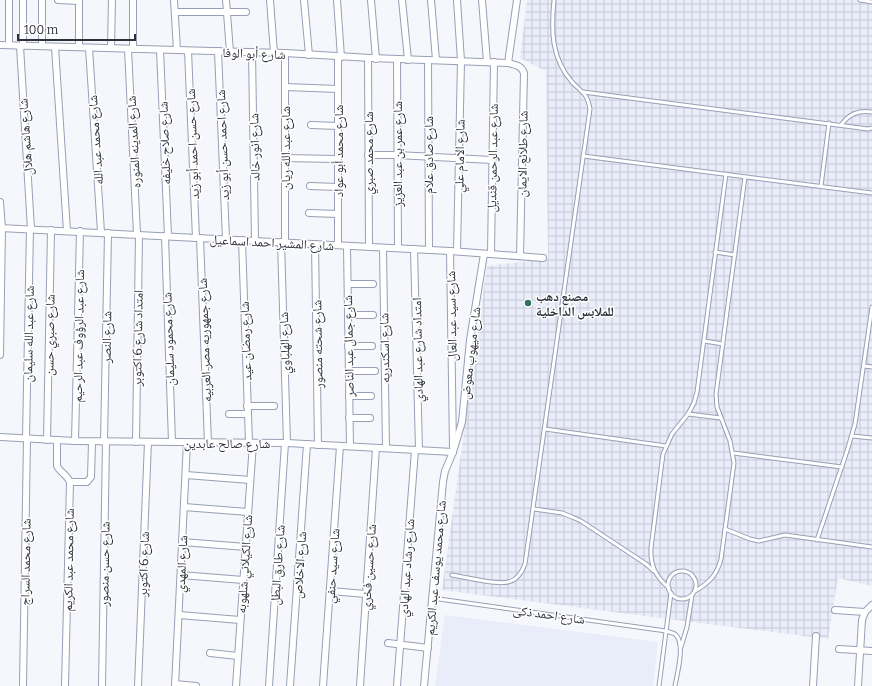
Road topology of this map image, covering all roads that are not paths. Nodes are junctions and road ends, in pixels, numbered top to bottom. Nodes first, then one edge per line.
1 (9, 0) edge
2 (23, 0) edge
3 (42, 0) edge
4 (58, 0) edge
5 (79, 0) edge
6 (112, 0) edge
7 (133, 0) edge
8 (174, 0) edge
9 (226, 0) edge
10 (270, 0) edge
11 (304, 0) edge
12 (337, 0) edge
13 (371, 0) edge
14 (402, 0) edge
15 (431, 0) edge
16 (457, 0) edge
17 (482, 0) edge
18 (517, 0) edge
19 (554, 0) edge
20 (860, 0) edge
21 (872, 2) edge
22 (175, 12) junction
23 (227, 12) junction
24 (246, 12) dead end
25 (0, 45) edge
26 (9, 45) junction
27 (21, 46) junction
28 (42, 46) junction
29 (55, 47) junction
30 (79, 47) junction
31 (90, 48) junction
32 (111, 48) junction
33 (131, 49) junction
34 (160, 50) junction
35 (177, 50) junction
36 (188, 51) junction
37 (218, 51) junction
38 (230, 52) junction
39 (252, 52) junction
40 (274, 53) junction
41 (285, 53) junction
42 (308, 55) junction
43 (340, 57) junction
44 (368, 58) junction
45 (376, 58) junction
46 (397, 59) junction
47 (408, 60) junction
48 (428, 60) junction
49 (436, 60) junction
50 (461, 61) junction
51 (490, 62) junction
52 (508, 63) junction
53 (285, 88) junction
54 (338, 90) junction
55 (583, 92) junction
56 (872, 112) edge
57 (830, 123) junction
58 (311, 125) dead end
59 (841, 125) junction
60 (338, 126) junction
61 (872, 128) edge
62 (368, 155) junction
63 (397, 155) junction
64 (583, 156) junction
65 (428, 157) junction
66 (284, 158) junction
67 (459, 158) junction
68 (337, 159) junction
69 (492, 160) junction
70 (726, 174) junction
71 (745, 177) junction
72 (310, 186) dead end
73 (821, 186) junction
74 (338, 187) junction
75 (872, 193) edge
76 (0, 202) edge
77 (309, 213) dead end
78 (338, 214) junction
79 (1, 228) edge
80 (31, 229) junction
81 (50, 230) junction
82 (68, 231) junction
83 (80, 231) junction
84 (101, 232) junction
85 (108, 233) junction
86 (138, 235) junction
87 (167, 236) junction
88 (198, 238) junction
89 (226, 239) junction
90 (242, 240) junction
91 (255, 241) junction
92 (283, 242) junction
93 (315, 244) junction
94 (338, 245) junction
95 (347, 246) junction
96 (369, 247) junction
97 (383, 248) junction
98 (398, 248) junction
99 (414, 249) junction
100 (429, 250) junction
101 (450, 251) junction
102 (457, 251) junction
103 (715, 252) junction
104 (484, 254) junction
105 (490, 254) junction
106 (734, 255) junction
107 (520, 256) junction
108 (543, 258) dead end
109 (348, 284) junction
110 (373, 284) dead end
111 (872, 307) edge
112 (348, 315) junction
113 (373, 315) dead end
114 (704, 341) junction
115 (723, 344) junction
116 (348, 346) junction
117 (372, 346) dead end
118 (0, 355) edge
119 (864, 366) junction
120 (872, 368) edge
121 (349, 371) junction
122 (375, 371) dead end
123 (349, 396) junction
124 (371, 396) dead end
125 (248, 406) junction
126 (274, 406) dead end
127 (229, 414) dead end
128 (248, 414) junction
129 (688, 414) junction
130 (349, 418) junction
131 (370, 418) dead end
132 (720, 418) junction
133 (545, 429) junction
134 (852, 436) junction
135 (0, 437) edge
136 (26, 438) junction
137 (872, 438) edge
138 (47, 440) junction
139 (57, 440) junction
140 (75, 441) junction
141 (92, 442) junction
142 (105, 442) junction
143 (136, 442) junction
144 (148, 442) junction
145 (172, 442) junction
146 (188, 442) junction
147 (208, 443) junction
148 (251, 443) junction
149 (286, 443) junction
150 (308, 444) junction
151 (318, 445) junction
152 (340, 446) junction
153 (350, 446) junction
154 (666, 446) junction
155 (376, 448) junction
156 (386, 448) junction
157 (417, 450) junction
158 (453, 452) junction
159 (733, 453) junction
160 (842, 467) junction
161 (186, 475) junction
162 (250, 480) junction
163 (70, 482) junction
164 (184, 506) junction
165 (534, 509) junction
166 (248, 512) junction
167 (725, 529) junction
168 (817, 540) junction
169 (182, 542) junction
170 (246, 547) junction
171 (872, 547) edge
172 (654, 571) junction
173 (180, 575) junction
174 (452, 575) dead end
175 (243, 580) junction
176 (669, 588) junction
177 (695, 591) junction
178 (330, 592) junction
179 (671, 593) junction
180 (366, 594) junction
181 (692, 595) junction
182 (432, 598) junction
183 (872, 605) edge
184 (835, 610) dead end
185 (865, 612) junction
186 (178, 615) junction
187 (240, 620) junction
188 (666, 631) junction
189 (816, 636) dead end
190 (388, 643) dead end
191 (400, 645) junction
192 (428, 648) junction
193 (681, 649) junction
194 (839, 649) dead end
195 (861, 651) junction
196 (872, 651) edge
197 (210, 653) dead end
198 (238, 656) junction
199 (175, 685) edge
200 (23, 686) edge
201 (65, 686) edge
202 (102, 686) edge
203 (138, 686) edge
204 (196, 686) edge
205 (236, 686) edge
206 (268, 686) edge
207 (290, 686) edge
208 (323, 686) edge
209 (360, 686) edge
210 (397, 686) edge
211 (424, 686) edge
212 (659, 686) edge
213 (675, 686) edge
214 (813, 686) edge
215 (858, 686) edge

1 - 26 street
2 - 27 street, شارع هاشم هلال
3 - 28 street
4 - 5 street
5 - 30 street
6 - 32 street
7 - 33 street, شارع المدينه المنوره
8 - 22 street
9 - 23 street
10 - 40 street
11 - 42 street
12 - 43 street, شارع محمد أبو عواد
13 - 45 street
14 - 47 street
15 - 49 street
16 - 50 street, شارع الامام علي
17 - 51 street, شارع عبد الرحمن قنديل
18 - 52 street
19 - 55 lane
20 - 21 lane
22 - 23 street
22 - 35 street
23 - 24 street
23 - 38 street
25 - 26 street, شارع أبو الوفا
26 - 27 street, شارع أبو الوفا
27 - 28 street, شارع أبو الوفا
27 - 80 street, شارع هاشم هلال
28 - 29 street, شارع أبو الوفا
29 - 30 street, شارع أبو الوفا
29 - 82 street
30 - 31 street, شارع أبو الوفا
31 - 32 street, شارع أبو الوفا
31 - 84 street, شارع محمد عبد الله
32 - 33 street, شارع أبو الوفا
33 - 34 street, شارع أبو الوفا
33 - 86 street, شارع المدينه المنوره
34 - 35 street, شارع أبو الوفا
34 - 87 street, شارع صلاح خليفه
35 - 36 street, شارع أبو الوفا
36 - 37 street, شارع أبو الوفا
36 - 88 street, شارع حسن احمد أبو زيد
37 - 38 street, شارع أبو الوفا
37 - 89 street, شارع احمد حسن أبو زيد
38 - 39 street, شارع أبو الوفا
39 - 40 street, شارع أبو الوفا
39 - 91 street, شارع انور خالد
40 - 41 street, شارع أبو الوفا
41 - 42 street, شارع أبو الوفا
41 - 53 street, شارع عبد الله ريان
42 - 43 street, شارع أبو الوفا
43 - 44 street, شارع أبو الوفا
43 - 54 street, شارع محمد أبو عواد
44 - 45 street, شارع أبو الوفا
44 - 62 street, شارع محمد صبري
45 - 46 street, شارع أبو الوفا
46 - 47 street, شارع أبو الوفا
46 - 63 street, شارع عمر بن عبد العزيز
47 - 48 street, شارع أبو الوفا
48 - 49 street, شارع أبو الوفا
48 - 65 street, شارع صادق علام
49 - 50 street, شارع أبو الوفا
50 - 51 street, شارع أبو الوفا
50 - 67 street, شارع الامام علي
51 - 52 street, شارع أبو الوفا
51 - 69 street, شارع عبد الرحمن قنديل
52 - 107 street, شارع طلائع الايمان
53 - 54 street
53 - 66 street, شارع عبد الله ريان
54 - 60 street, شارع محمد أبو عواد
55 - 57 lane
55 - 64 lane
56 - 59 lane
57 - 59 lane
57 - 73 lane
58 - 60 street
59 - 61 lane
60 - 68 street, شارع محمد أبو عواد
62 - 63 street
62 - 96 street, شارع محمد صبري
63 - 65 street
63 - 98 street, شارع عمر بن عبد العزيز
64 - 70 lane
64 - 133 lane
65 - 67 street
65 - 100 street, شارع صادق علام
66 - 68 street
66 - 92 street, شارع عبد الله ريان
67 - 69 street
67 - 102 street, شارع الامام علي
68 - 74 street, شارع محمد أبو عواد
69 - 105 street, شارع عبد الرحمن قنديل
70 - 71 lane
70 - 103 lane
71 - 73 lane
71 - 106 lane
72 - 74 street
73 - 75 lane
74 - 78 street, شارع محمد أبو عواد
76 - 79 street
77 - 78 street
78 - 94 street, شارع محمد أبو عواد
79 - 80 street, شارع المشير احمد اسماعيل
79 - 118 street
80 - 81 street, شارع المشير احمد اسماعيل
80 - 136 street, شارع عبد الله سليمان
81 - 82 street, شارع المشير احمد اسماعيل
81 - 138 street, شارع صبري حسن
82 - 83 street, شارع المشير احمد اسماعيل
83 - 84 street, شارع المشير احمد اسماعيل
83 - 140 street, شارع عبد الرؤوف عبد الرحيم
84 - 85 street, شارع المشير احمد اسماعيل
85 - 86 street, شارع المشير احمد اسماعيل
85 - 142 street, شارع النصر
86 - 87 street, شارع المشير احمد اسماعيل
86 - 143 street, امتداد شارع 6 اكتوبر
87 - 88 street, شارع المشير احمد اسماعيل
87 - 145 street, شارع محمود سليمان
88 - 89 street, شارع المشير احمد اسماعيل
88 - 147 street, شارع جمهوريه مصر العربيه
89 - 90 street, شارع المشير احمد اسماعيل
90 - 91 street, شارع المشير احمد اسماعيل
90 - 125 street, شارع رمضان عيد
91 - 92 street, شارع المشير احمد اسماعيل
92 - 93 street, شارع المشير احمد اسماعيل
92 - 149 street, شارع الهلباوي
93 - 94 street, شارع المشير احمد اسماعيل
93 - 151 street, شارع شحته منصور
94 - 95 street, شارع المشير احمد اسماعيل
95 - 96 street, شارع المشير احمد اسماعيل
95 - 109 street, شارع جمال عبد الناصر
96 - 97 street, شارع المشير احمد اسماعيل
97 - 98 street, شارع المشير احمد اسماعيل
97 - 156 street, شارع اسكندريه
98 - 99 street, شارع المشير احمد اسماعيل
99 - 100 street, شارع المشير احمد اسماعيل
99 - 157 street, امتداد شارع عبد الهادي
100 - 101 street, شارع المشير احمد اسماعيل
101 - 102 street, شارع المشير احمد اسماعيل
101 - 158 street, شارع سيد عبد العال
102 - 104 street, شارع المشير احمد اسماعيل
103 - 106 lane
103 - 114 lane
104 - 105 street, شارع المشير احمد اسماعيل
104 - 158 street, شارع ميهوب معوض
105 - 107 street, شارع المشير احمد اسماعيل
106 - 115 lane
107 - 108 street, شارع المشير احمد اسماعيل
109 - 110 street
109 - 112 street, شارع جمال عبد الناصر
111 - 119 lane
112 - 113 street
112 - 116 street, شارع جمال عبد الناصر
114 - 115 lane
114 - 129 lane
115 - 132 lane
116 - 117 street
116 - 121 street, شارع جمال عبد الناصر
119 - 120 lane
119 - 134 lane
121 - 122 street
121 - 123 street, شارع جمال عبد الناصر
123 - 124 street
123 - 130 street, شارع جمال عبد الناصر
125 - 126 street
125 - 128 street, شارع رمضان عيد
127 - 128 street
128 - 148 street, شارع رمضان عيد
129 - 132 lane
129 - 154 lane
130 - 131 street
130 - 153 street, شارع جمال عبد الناصر
132 - 159 lane
133 - 154 lane
133 - 165 lane
134 - 137 lane
134 - 160 lane
135 - 136 street, شارع صالح عابدين
136 - 138 street, شارع صالح عابدين
136 - 200 street, شارع محمد السراج
138 - 139 street, شارع صالح عابدين
139 - 140 street, شارع صالح عابدين
139 - 163 street
140 - 141 street, شارع صالح عابدين
141 - 142 street, شارع صالح عابدين
141 - 163 street
142 - 143 street, شارع صالح عابدين
142 - 202 street, شارع حسن منصور
143 - 144 street, شارع صالح عابدين
144 - 145 street, شارع صالح عابدين
144 - 203 street, شارع 6 اكتوبر
145 - 146 street, شارع صالح عابدين
146 - 147 street, شارع صالح عابدين
146 - 161 street, شارع المهدي
147 - 148 street, شارع صالح عابدين
148 - 149 street, شارع صالح عابدين
148 - 162 street, شارع الكيلاني شلهوبه
149 - 150 street, شارع صالح عابدين
149 - 206 street, شارع طارق البطل
150 - 151 street, شارع صالح عابدين
150 - 207 street, شارع الاخلاص
151 - 152 street, شارع صالح عابدين
152 - 153 street, شارع صالح عابدين
152 - 178 street, شارع سيد حنفي
153 - 155 street, شارع صالح عابدين
154 - 172 lane
155 - 156 street, شارع صالح عابدين
155 - 180 street, شارع حسين فخري
156 - 157 street, شارع صالح عابدين
157 - 158 street, شارع صالح عابدين
157 - 191 street, شارع رشاد عبد الهادي
158 - 182 street, شارع محمد يوسف عبد الكريم
159 - 160 lane
159 - 167 lane
160 - 168 lane
161 - 162 street
161 - 164 street, شارع المهدي
162 - 166 street, شارع الكيلاني شلهوبه
163 - 201 street, شارع محمد عبد الكريم
164 - 166 street
164 - 169 street, شارع المهدي
165 - 172 lane
165 - 174 lane
166 - 170 street, شارع الكيلاني شلهوبه
167 - 168 lane
167 - 177 lane
168 - 171 lane
169 - 170 street
169 - 173 street, شارع المهدي
170 - 175 street, شارع الكيلاني شلهوبه
172 - 176 lane
173 - 175 street
173 - 186 street, شارع المهدي
175 - 187 street, شارع الكيلاني شلهوبه
176 - 177 lane
176 - 179 lane
177 - 181 lane
178 - 180 street
178 - 208 street, شارع سيد حنفي
179 - 181 lane
179 - 188 lane
180 - 209 street, شارع حسين فخري
181 - 193 lane
182 - 188 lane, شارع احمد ذكى
182 - 192 street, شارع محمد يوسف عبد الكريم
183 - 185 street
184 - 185 street
185 - 195 street
186 - 187 street
186 - 199 street, شارع المهدي
187 - 198 street, شارع الكيلاني شلهوبه
188 - 193 lane
188 - 212 lane
189 - 214 street
190 - 191 street
191 - 192 street
191 - 210 street, شارع رشاد عبد الهادي
192 - 211 street, شارع محمد يوسف عبد الكريم
193 - 213 lane
194 - 195 street
195 - 196 street
195 - 215 street
197 - 198 street
198 - 205 street, شارع الكيلاني شلهوبه
199 - 204 street

